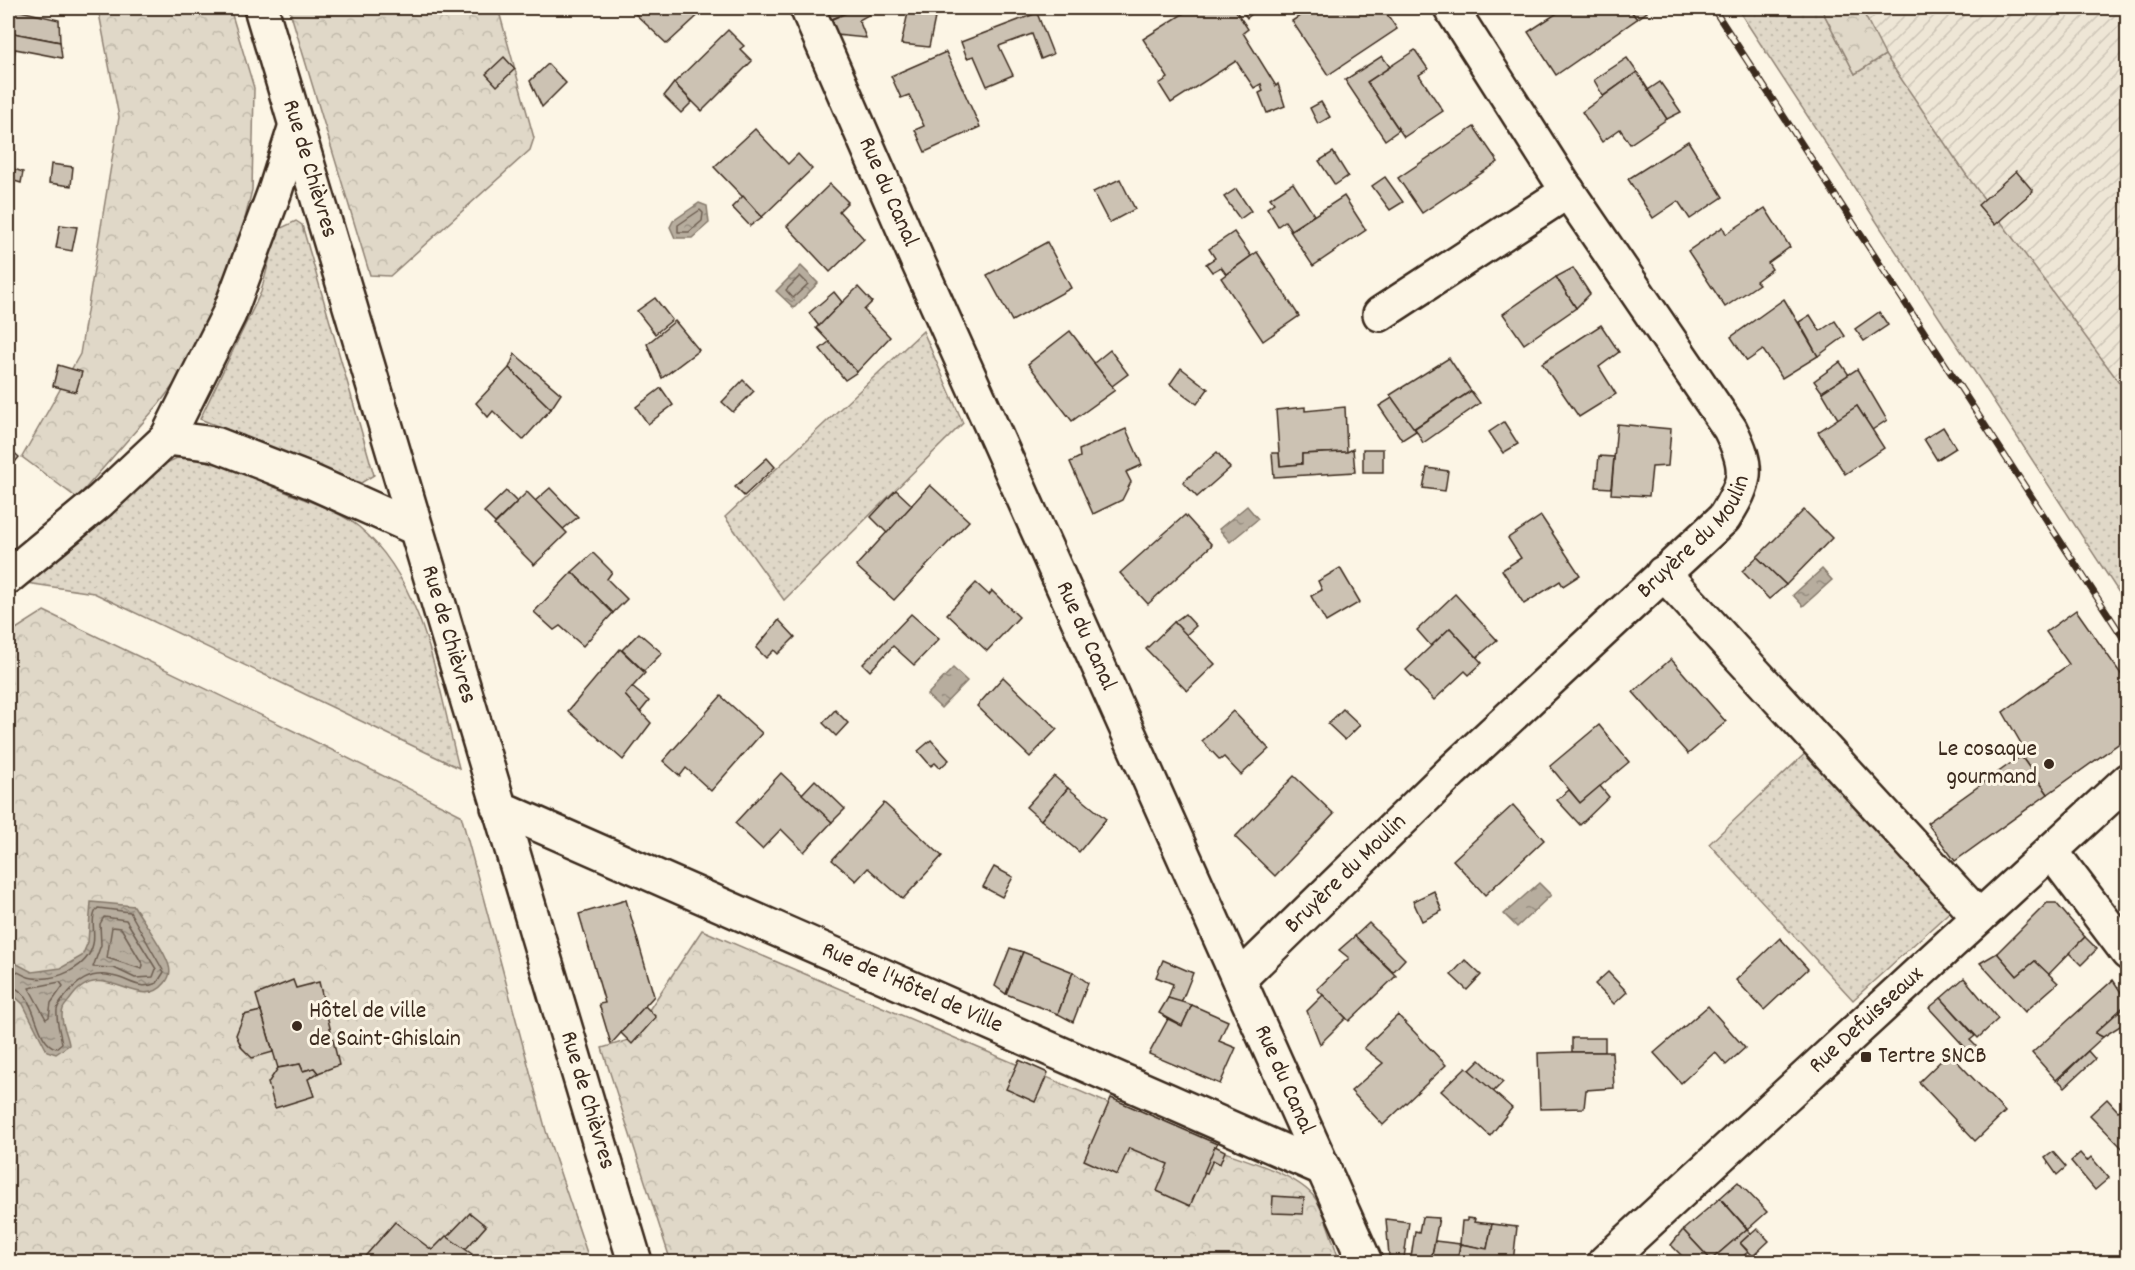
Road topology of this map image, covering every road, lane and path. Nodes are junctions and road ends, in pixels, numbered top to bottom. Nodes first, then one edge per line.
1 (261, 8) edge
2 (807, 8) edge
3 (1451, 8) edge
4 (296, 125) junction
5 (1568, 191) junction
6 (1380, 314) dead end
7 (167, 438) junction
8 (416, 528) junction
9 (1663, 573) junction
10 (8, 577) edge
11 (2127, 780) edge
12 (498, 807) junction
13 (2051, 851) junction
14 (1979, 917) junction
15 (2127, 954) edge
16 (1239, 979) junction
17 (1324, 1169) junction
18 (635, 1263) edge
19 (1365, 1263) edge
20 (1605, 1263) edge

1 - 4 street, Rue de Chièvres
2 - 16 street, Rue du Canal
3 - 5 street, Bruyère du Moulin
4 - 7 street
4 - 8 street, Rue de Chièvres
5 - 6 street
5 - 9 street, Bruyère du Moulin
7 - 8 street
7 - 10 street
8 - 12 street, Rue de Chièvres
9 - 14 street
9 - 16 street, Bruyère du Moulin
11 - 13 street, Rue Defuisseaux
12 - 17 street, Rue de l'Hôtel de Ville
12 - 18 street, Rue de Chièvres
13 - 14 street, Rue Defuisseaux
13 - 15 street
14 - 20 street, Rue Defuisseaux
16 - 17 street, Rue du Canal
17 - 19 street, Rue du Canal

